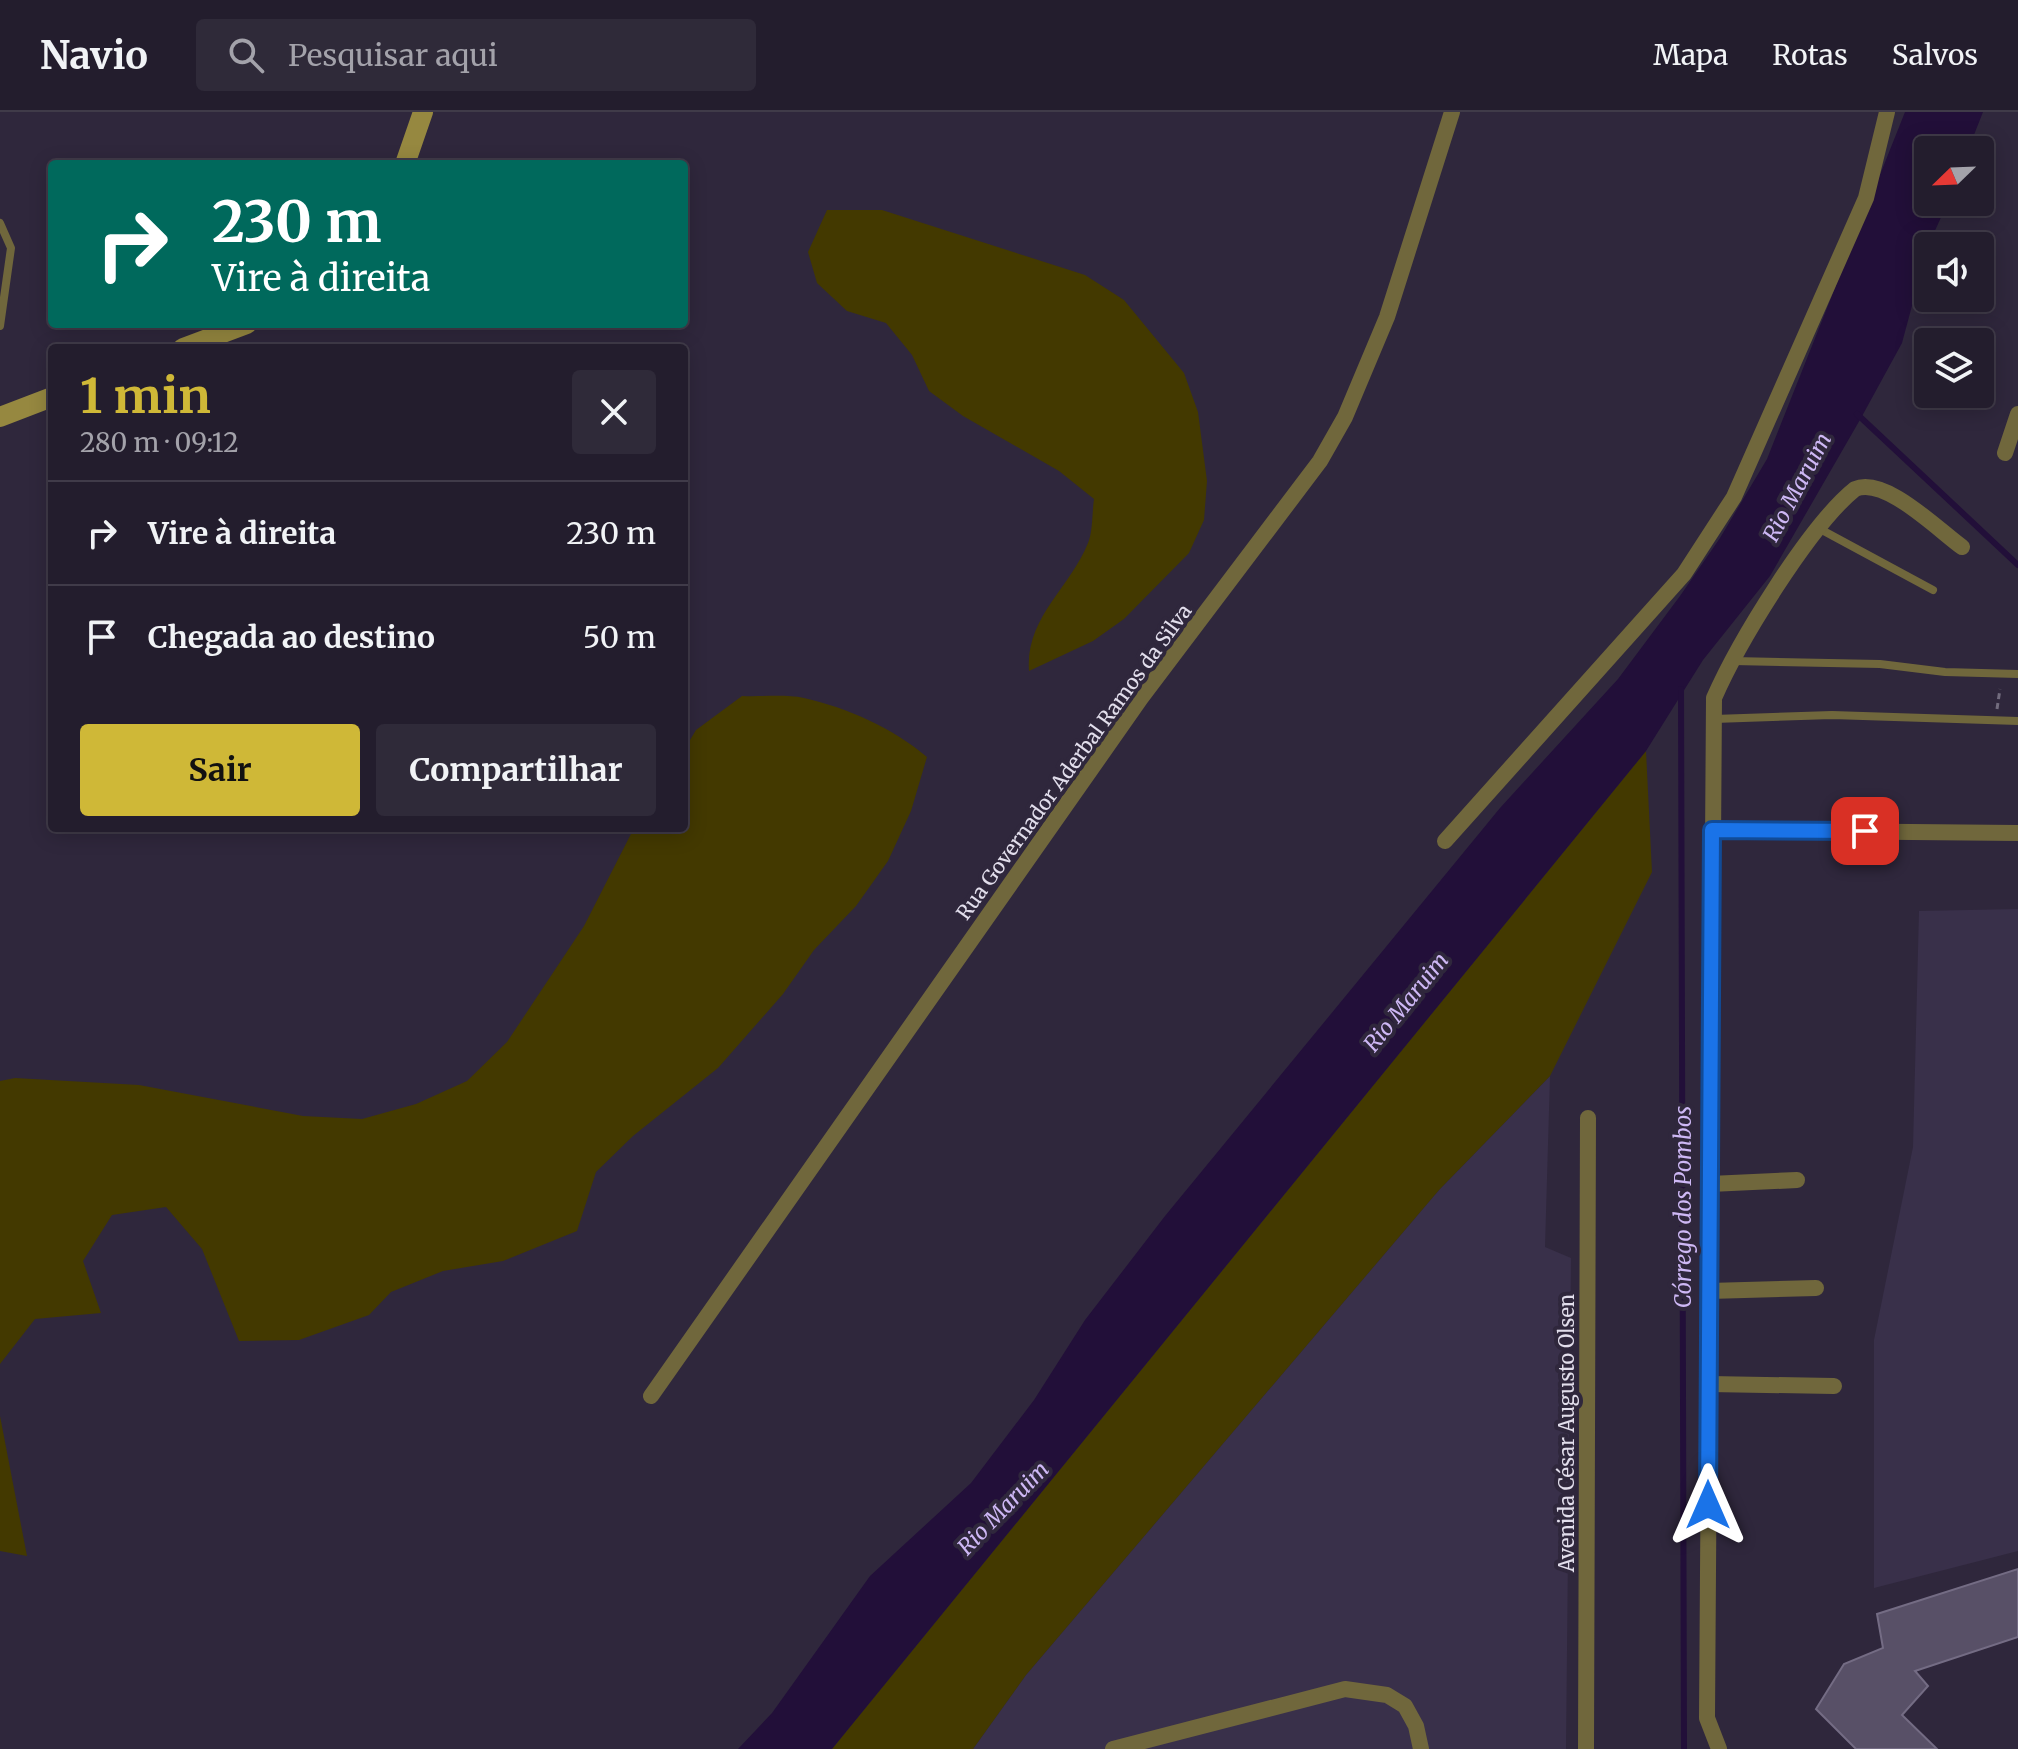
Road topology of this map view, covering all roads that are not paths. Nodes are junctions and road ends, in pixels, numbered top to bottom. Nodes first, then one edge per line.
1 (423, 112) edge
2 (1452, 112) edge
3 (1887, 112) edge
4 (406, 160) edge
5 (0, 223) edge
6 (0, 326) edge
7 (236, 328) edge
8 (194, 344) edge
9 (48, 399) edge
10 (2018, 414) edge
11 (0, 417) edge
12 (2005, 453) dead end
13 (1820, 529) junction
14 (1962, 547) dead end
15 (1933, 590) dead end
16 (1733, 661) junction
17 (2018, 674) edge
18 (1714, 719) junction
19 (2018, 721) edge
20 (1712, 830) junction
21 (2018, 833) edge
22 (1445, 841) dead end
23 (1588, 1118) dead end
24 (1797, 1180) dead end
25 (1710, 1184) junction
26 (1816, 1288) dead end
27 (1709, 1291) junction
28 (1709, 1384) junction
29 (1834, 1386) dead end
30 (651, 1396) dead end
31 (1113, 1749) edge
32 (1421, 1749) edge
33 (1586, 1749) edge
34 (1719, 1749) edge

1 - 4 main road
2 - 30 street, Rua Governador Aderbal Ramos da Silva
3 - 22 street
5 - 6 lane
7 - 8 main road
9 - 11 main road
10 - 12 street
13 - 14 street
13 - 15 lane
13 - 16 street
16 - 17 lane
16 - 18 street
18 - 19 lane
18 - 20 street
20 - 21 street
20 - 25 street
23 - 33 street, Avenida César Augusto Olsen
24 - 25 street
25 - 27 street
26 - 27 street
27 - 28 street
28 - 29 street
28 - 34 street
31 - 32 street

